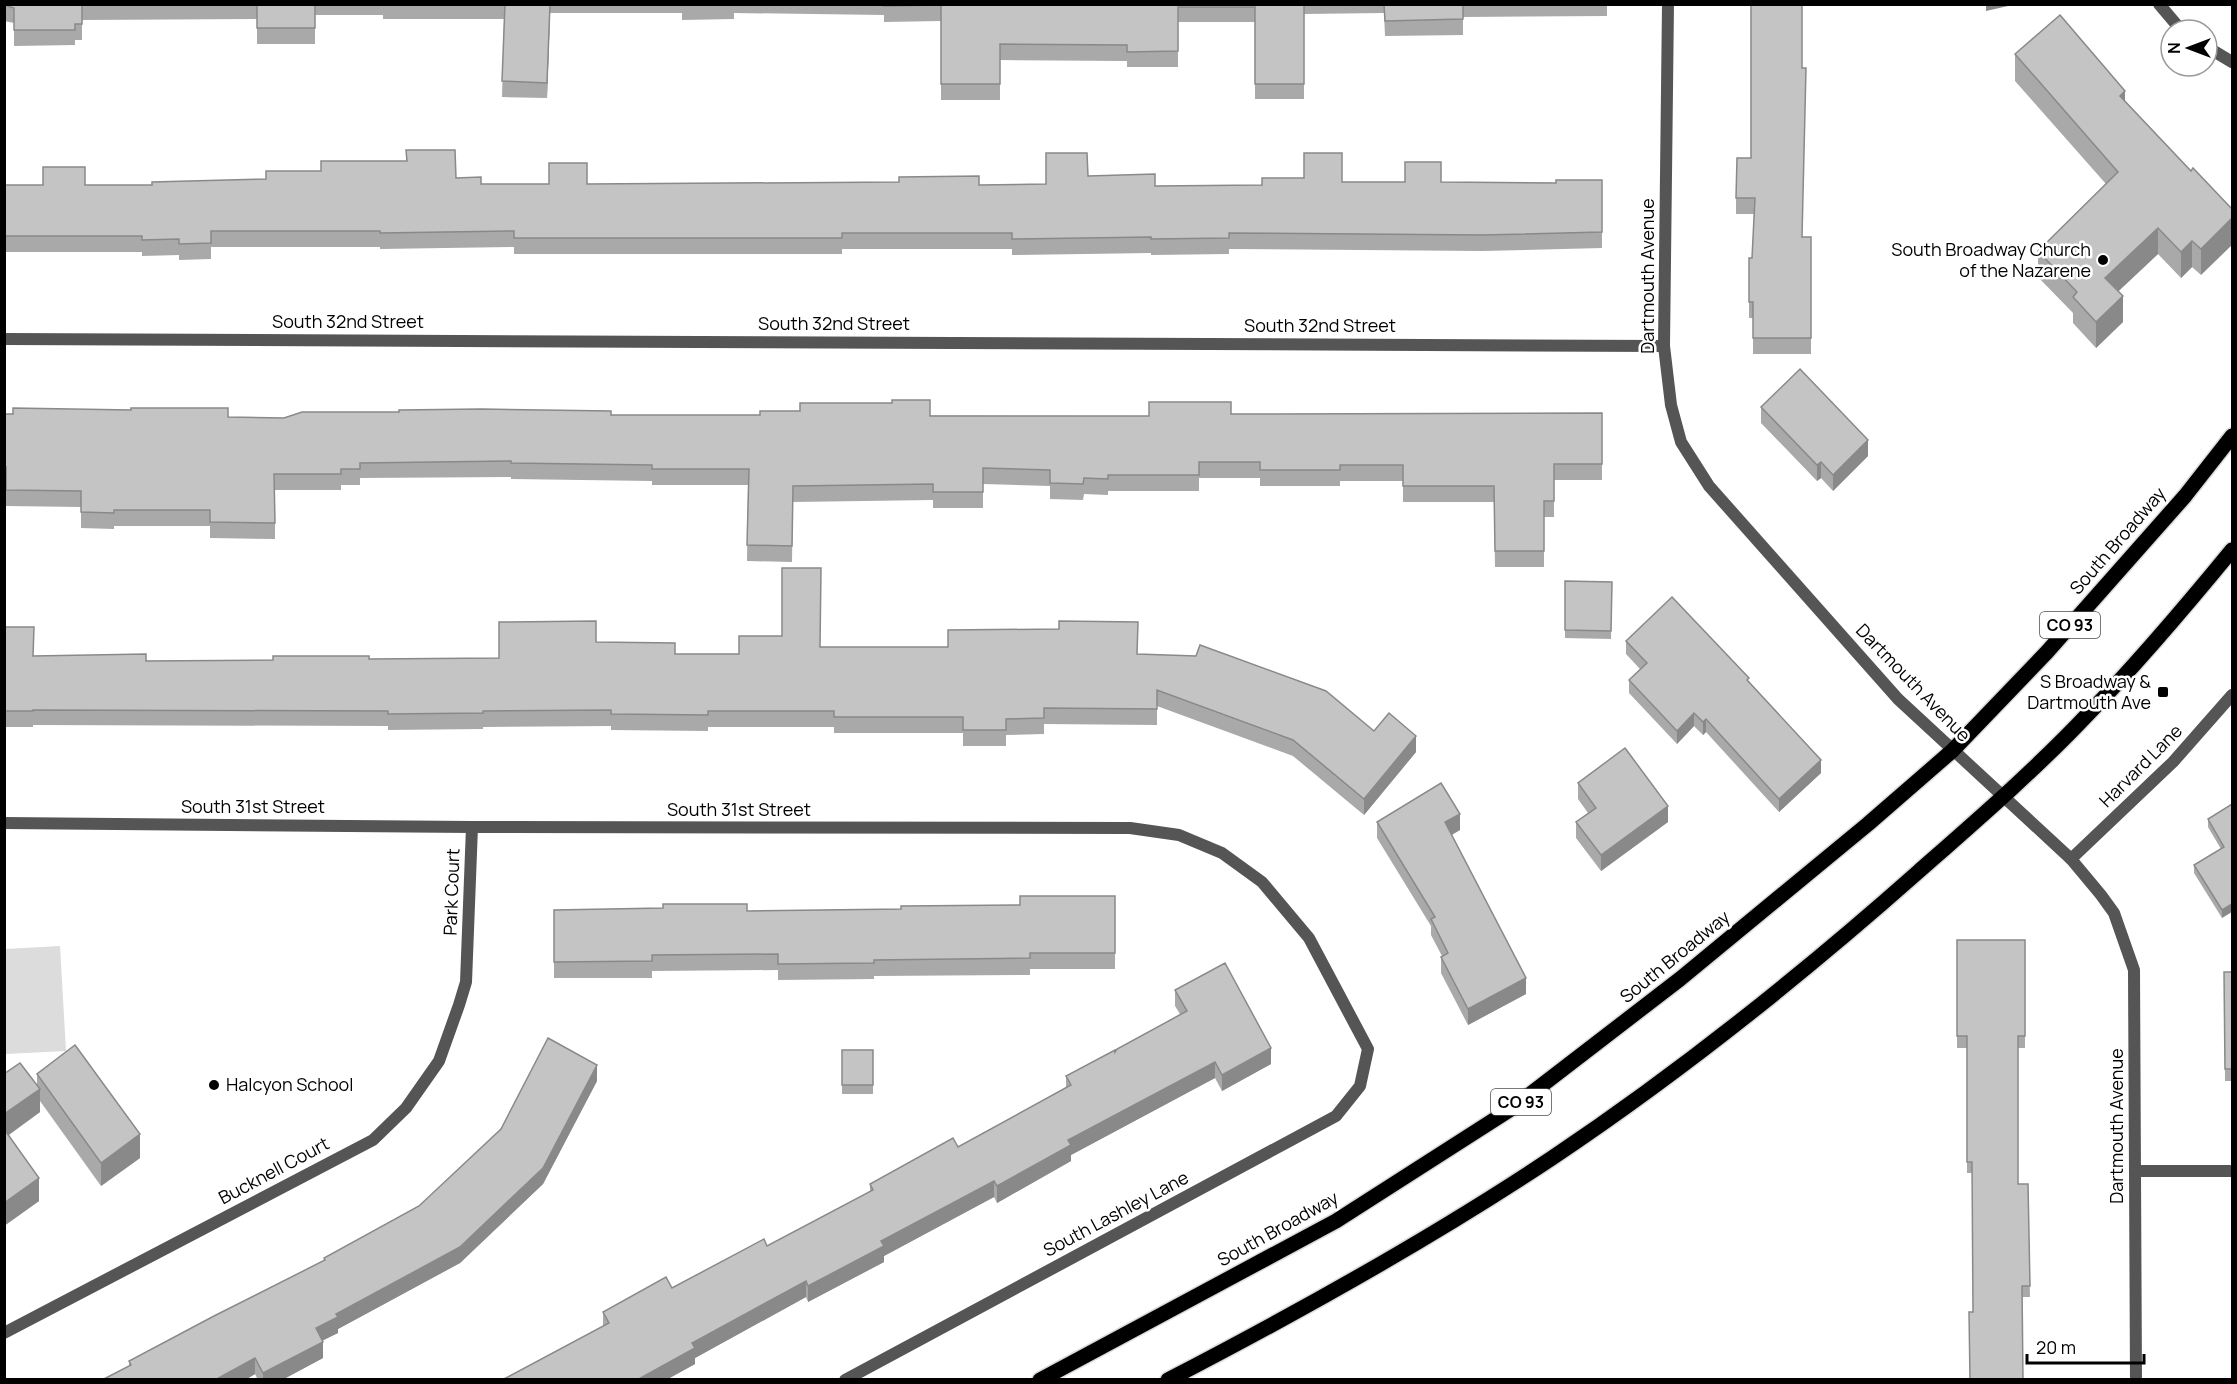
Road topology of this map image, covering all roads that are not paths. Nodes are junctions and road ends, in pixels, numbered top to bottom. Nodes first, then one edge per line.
1 (1668, 4) edge
2 (2159, 4) edge
3 (2171, 18) edge
4 (2219, 54) edge
5 (2232, 62) edge
6 (4, 339) edge
7 (1664, 346) junction
8 (2232, 436) edge
9 (2232, 550) edge
10 (2232, 695) edge
11 (1952, 751) junction
12 (2004, 797) junction
13 (4, 823) edge
14 (471, 827) junction
15 (2071, 859) junction
16 (468, 958) joint
17 (1368, 1048) joint
18 (2136, 1171) junction
19 (2232, 1171) edge
20 (4, 1333) edge
21 (845, 1380) edge
22 (1040, 1380) edge
23 (1168, 1380) edge
24 (2136, 1380) edge

1 - 7 street, Dartmouth Avenue
2 - 3 street
4 - 5 street
6 - 7 street, South 32nd Street
7 - 11 street, Dartmouth Avenue
8 - 11 main road, South Broadway / CO 93
9 - 12 main road
10 - 15 street, Harvard Lane
11 - 12 street, Dartmouth Avenue
11 - 22 main road, South Broadway / CO 93
12 - 15 street, Dartmouth Avenue
12 - 23 main road
13 - 14 street, South 31st Street
14 - 16 street, Park Court
14 - 17 street, South 31st Street
15 - 18 street, Dartmouth Avenue
16 - 20 street, Bucknell Court
17 - 21 street, South Lashley Lane
18 - 19 street
18 - 24 street, Dartmouth Avenue

